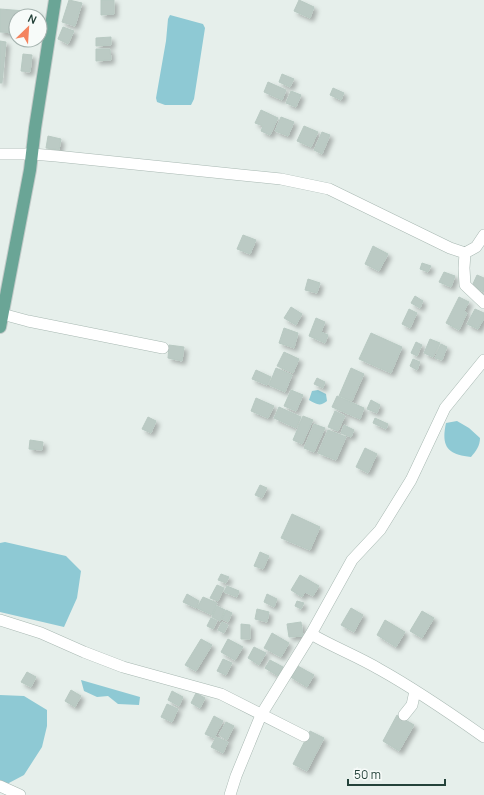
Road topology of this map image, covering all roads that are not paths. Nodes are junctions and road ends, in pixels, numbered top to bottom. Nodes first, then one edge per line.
1 (55, 0) edge
2 (0, 154) edge
3 (32, 154) junction
4 (484, 235) edge
5 (465, 252) junction
6 (484, 303) edge
7 (2, 314) junction
8 (0, 327) edge
9 (163, 348) dead end
10 (484, 360) edge
11 (0, 620) edge
12 (311, 634) junction
13 (415, 691) junction
14 (261, 715) junction
15 (404, 715) dead end
16 (304, 736) dead end
17 (484, 737) edge
18 (0, 786) edge
19 (20, 795) edge
20 (230, 795) edge

1 - 3 main road
2 - 3 street
3 - 5 street
3 - 7 main road
4 - 5 street
5 - 6 street
7 - 8 main road
7 - 9 street
10 - 12 street
11 - 14 street
12 - 13 street
12 - 14 street
13 - 15 street
13 - 17 street
14 - 16 street
14 - 20 street
18 - 19 street

